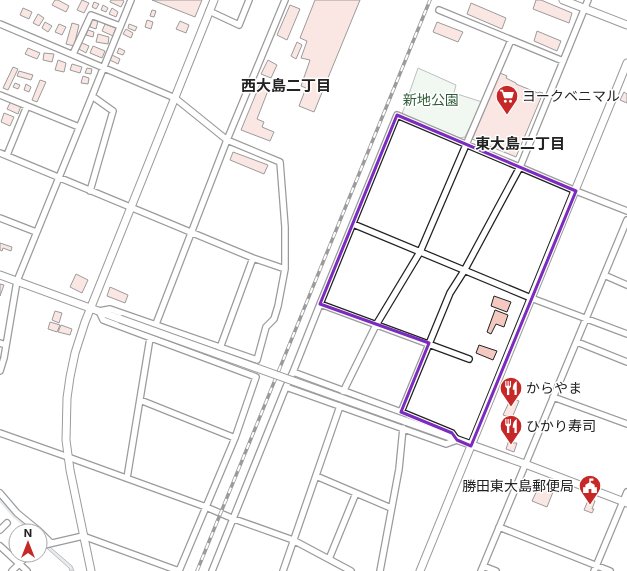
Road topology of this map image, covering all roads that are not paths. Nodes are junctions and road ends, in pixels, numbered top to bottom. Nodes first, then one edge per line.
1 (131, 0) edge
2 (214, 0) edge
3 (249, 0) edge
4 (284, 0) edge
5 (563, 0) edge
6 (588, 0) edge
7 (585, 9) junction
8 (439, 10) dead end
9 (209, 11) junction
10 (0, 24) edge
11 (627, 25) edge
12 (120, 26) junction
13 (511, 40) junction
14 (73, 54) junction
15 (563, 61) junction
16 (627, 62) edge
17 (104, 67) junction
18 (0, 95) edge
19 (92, 96) junction
20 (175, 98) junction
21 (27, 106) junction
22 (78, 127) junction
23 (227, 140) junction
24 (466, 144) junction
25 (0, 153) edge
26 (7, 155) junction
27 (520, 167) junction
28 (59, 178) junction
29 (90, 191) junction
30 (576, 191) junction
31 (131, 207) junction
32 (627, 211) edge
33 (0, 218) edge
34 (627, 220) edge
35 (352, 224) junction
36 (36, 232) junction
37 (191, 232) junction
38 (624, 235) edge
39 (420, 252) junction
40 (253, 258) junction
41 (285, 269) junction
42 (464, 271) junction
43 (0, 275) edge
44 (604, 275) junction
45 (17, 281) junction
46 (627, 285) edge
47 (531, 298) junction
48 (320, 304) junction
49 (90, 308) junction
50 (99, 311) junction
51 (586, 320) junction
52 (156, 324) junction
53 (376, 325) junction
54 (627, 334) edge
55 (150, 338) junction
56 (577, 342) junction
57 (429, 343) junction
58 (3, 344) edge
59 (220, 348) junction
60 (469, 359) dead end
61 (627, 362) edge
62 (0, 370) edge
63 (293, 372) junction
64 (286, 387) junction
65 (343, 392) junction
66 (553, 397) junction
67 (140, 400) junction
68 (340, 406) junction
69 (401, 412) junction
70 (627, 424) edge
71 (403, 428) junction
72 (0, 433) edge
73 (235, 438) junction
74 (457, 440) junction
75 (471, 446) junction
76 (68, 457) junction
77 (525, 464) junction
78 (316, 476) junction
79 (127, 478) junction
80 (627, 492) edge
81 (0, 493) edge
82 (356, 493) junction
83 (625, 503) edge
84 (206, 507) junction
85 (391, 508) junction
86 (234, 519) junction
87 (7, 523) dead end
88 (29, 523) edge
89 (499, 527) junction
90 (0, 530) edge
91 (83, 536) junction
92 (294, 540) junction
93 (50, 543) edge
94 (0, 546) edge
95 (8, 553) edge
96 (329, 559) junction
97 (20, 563) joint
98 (482, 568) edge
99 (595, 568) edge
100 (12, 571) edge
101 (27, 571) edge
102 (90, 571) edge
103 (179, 571) edge
104 (212, 571) edge
105 (283, 571) edge
106 (350, 571) edge
107 (380, 571) edge
108 (420, 571) edge
109 (496, 571) edge
110 (610, 571) edge

1 - 12 street
2 - 9 street
3 - 9 street
4 - 23 street
5 - 7 street
6 - 7 street
7 - 11 street
7 - 15 street
8 - 13 street
9 - 20 street
10 - 14 street
12 - 14 street
12 - 17 street
13 - 15 street
13 - 24 street
14 - 17 street
15 - 27 street
16 - 30 street
17 - 19 street
17 - 20 street
18 - 21 street
19 - 22 street
19 - 29 street
20 - 23 street
20 - 31 street
21 - 22 street
21 - 26 street
22 - 28 street
23 - 37 street
23 - 41 street
24 - 27 street
24 - 35 street
24 - 39 street
25 - 26 street
26 - 28 street
27 - 30 street
27 - 42 street
28 - 29 street
28 - 36 street
29 - 31 street
30 - 32 street
30 - 47 street
31 - 37 street
31 - 49 street
33 - 36 street
34 - 38 street
35 - 39 street
35 - 48 street
36 - 45 street
37 - 40 street
37 - 52 street
38 - 44 street
39 - 42 street
39 - 53 street
40 - 41 street
40 - 59 street
41 - 59 street
42 - 47 street
42 - 57 street
43 - 45 street
44 - 46 street
44 - 51 street
45 - 49 street
45 - 58 street
47 - 51 street
47 - 75 street
48 - 53 street
48 - 63 street
49 - 50 street
49 - 76 street
50 - 52 street
50 - 55 street
50 - 74 street, bridge
51 - 54 street
51 - 56 street
52 - 59 street
53 - 57 street
53 - 65 street
55 - 67 street
55 - 73 street
56 - 61 street
56 - 66 street
57 - 60 street
57 - 69 street
58 - 62 street
63 - 64 street
63 - 65 street
64 - 68 street
64 - 86 street
65 - 69 street
66 - 70 street
66 - 77 street
67 - 73 street
67 - 79 street
68 - 71 street
68 - 78 street
69 - 74 street
71 - 74 street
71 - 85 street
72 - 76 street
73 - 84 street
74 - 75 street
75 - 77 street
75 - 108 street
76 - 79 street
76 - 91 street
77 - 83 street
77 - 89 street
78 - 82 street
78 - 92 street
79 - 84 street
80 - 83 street
81 - 88 street
82 - 85 street
82 - 96 street
83 - 99 street
84 - 86 street
84 - 103 street
85 - 107 street
86 - 92 street
86 - 104 street
87 - 90 street
89 - 98 street
89 - 99 street
91 - 93 street
91 - 102 street
91 - 103 street
92 - 96 street
92 - 105 street
94 - 95 street
96 - 106 street
97 - 100 street
97 - 101 street
98 - 109 street
99 - 110 street

